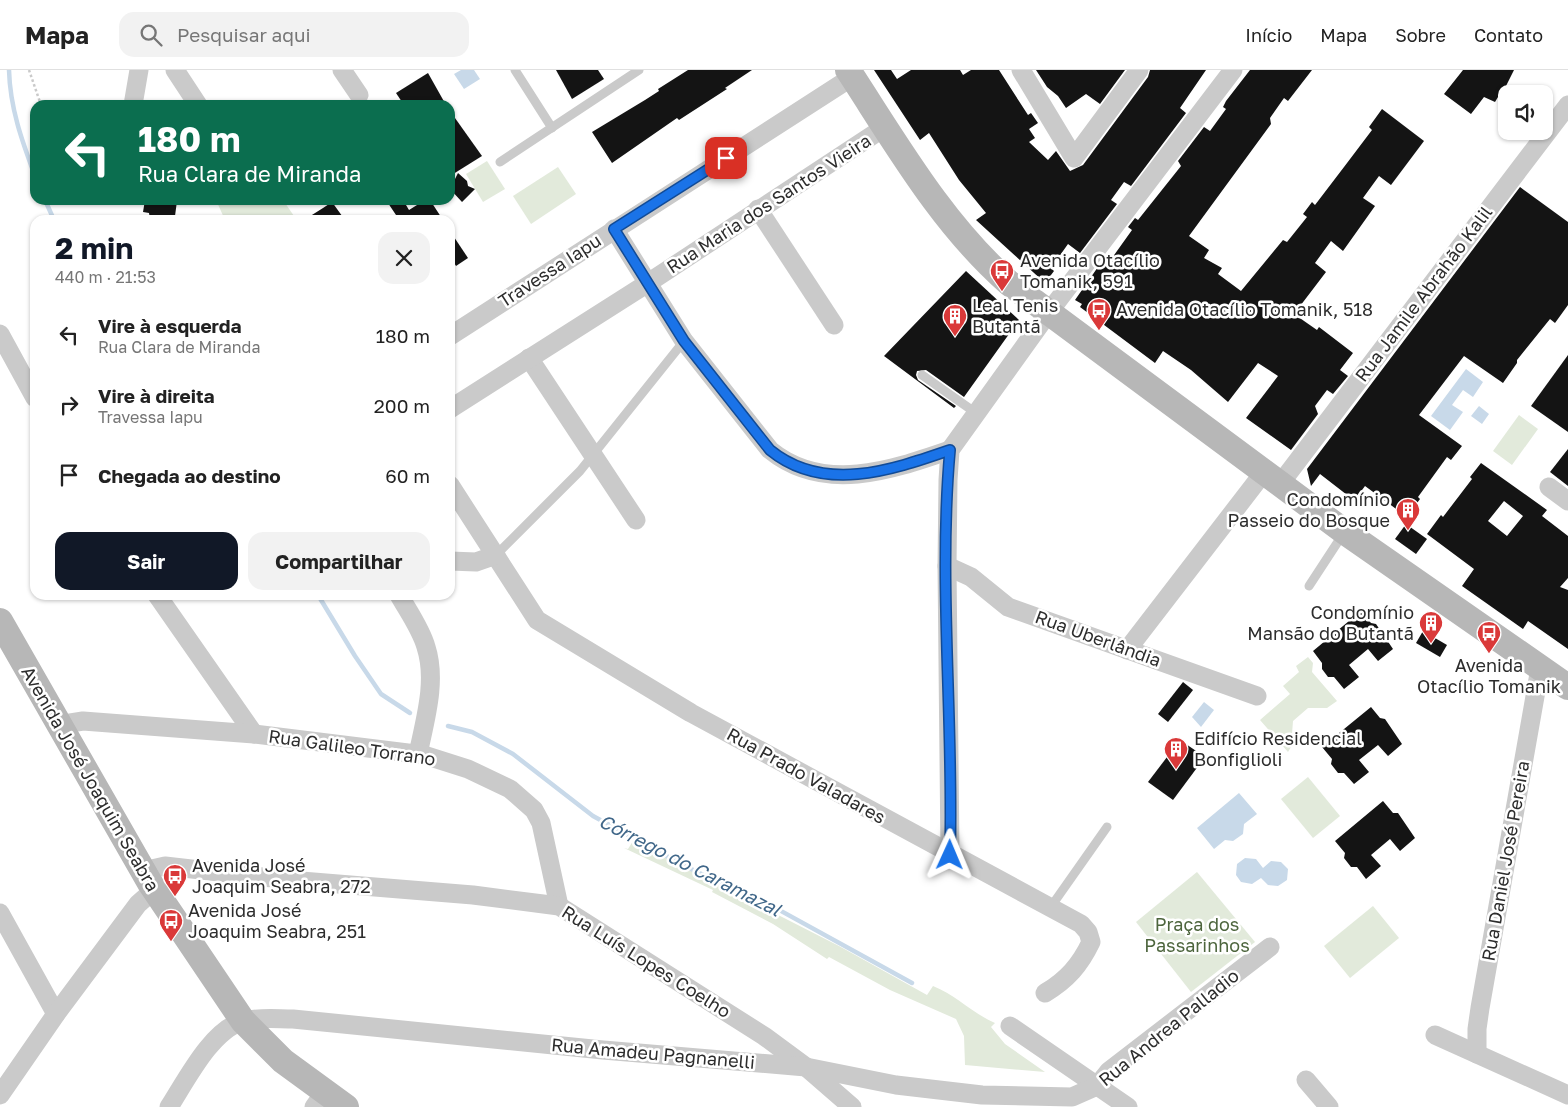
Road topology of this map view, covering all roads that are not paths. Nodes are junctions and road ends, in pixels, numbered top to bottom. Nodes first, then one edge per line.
1 (138, 70) edge
2 (175, 70) edge
3 (342, 70) edge
4 (515, 70) edge
5 (639, 70) edge
6 (1021, 70) edge
7 (1139, 70) edge
8 (1233, 70) edge
9 (850, 73) edge
10 (359, 95) dead end
11 (134, 100) edge
12 (195, 100) edge
13 (1568, 105) edge
14 (885, 127) junction
15 (552, 128) junction
16 (500, 162) dead end
17 (758, 209) junction
18 (614, 229) junction
19 (648, 283) junction
20 (1049, 312) junction
21 (834, 326) dead end
22 (455, 333) edge
23 (0, 334) edge
24 (684, 341) junction
25 (530, 358) junction
26 (922, 375) dead end
27 (30, 389) edge
28 (455, 406) edge
29 (976, 413) junction
30 (950, 450) junction
31 (592, 456) junction
32 (1272, 478) junction
33 (1549, 487) dead end
34 (455, 493) edge
35 (1568, 501) edge
36 (636, 520) dead end
37 (1344, 532) junction
38 (496, 555) junction
39 (455, 561) edge
40 (947, 566) junction
41 (1309, 586) dead end
42 (160, 600) edge
43 (402, 600) edge
44 (0, 621) edge
45 (7, 648) edge
46 (1127, 650) junction
47 (1540, 668) junction
48 (1568, 687) edge
49 (1257, 696) dead end
50 (58, 725) junction
51 (254, 734) junction
52 (418, 754) junction
53 (1107, 827) dead end
54 (950, 855) junction
55 (148, 881) junction
56 (559, 906) junction
57 (1050, 908) junction
58 (0, 914) edge
59 (1270, 947) dead end
60 (1044, 993) dead end
61 (56, 1014) junction
62 (243, 1021) junction
63 (1010, 1026) dead end
64 (1436, 1035) dead end
65 (1477, 1054) junction
66 (806, 1067) junction
67 (1306, 1080) dead end
68 (1097, 1086) junction
69 (0, 1095) edge
70 (1568, 1095) edge
71 (1062, 1098) joint
72 (319, 1100) edge
73 (168, 1107) edge
74 (346, 1107) edge
75 (852, 1107) edge
76 (1128, 1107) edge
77 (1329, 1107) edge

1 - 11 street
2 - 12 street
3 - 10 street
4 - 15 lane
5 - 15 lane
6 - 7 street
8 - 20 street
9 - 14 street
9 - 18 street, Travessa Iapu
13 - 32 street, Rua Jamile Abrahão Kalil
14 - 17 street, Rua Maria dos Santos Vieira
14 - 20 street
15 - 16 lane
17 - 19 street, Rua Maria dos Santos Vieira
17 - 21 street
18 - 19 street
18 - 22 street, Travessa Iapu
19 - 24 street
19 - 25 street, Rua Maria dos Santos Vieira
20 - 29 street
20 - 32 street
23 - 27 street
24 - 30 street
24 - 31 lane
25 - 28 street, Rua Maria dos Santos Vieira
25 - 31 street
26 - 29 lane
29 - 30 street
30 - 40 street
31 - 36 street
31 - 38 lane
32 - 37 street
32 - 46 street, Rua Jamile Abrahão Kalil
33 - 35 street
34 - 38 street
37 - 41 lane
37 - 47 street
38 - 39 street
38 - 54 street, Rua Prado Valadares
40 - 46 street, Rua Uberlândia
40 - 54 street
42 - 51 street
43 - 52 street
44 - 45 street, Avenida José Joaquim Seabra
45 - 50 street, Avenida José Joaquim Seabra
46 - 49 street, Rua Uberlândia
47 - 48 street
47 - 65 street, Rua Daniel José Pereira
50 - 51 street, Rua Galileo Torrano
50 - 55 street, Avenida José Joaquim Seabra
51 - 52 street, Rua Galileo Torrano
52 - 56 street, Rua Galileo Torrano
53 - 57 lane
54 - 57 street, Rua Prado Valadares
55 - 56 street, Rua Luís Lopes Coelho
55 - 61 street
55 - 62 street, Avenida José Joaquim Seabra
56 - 66 street, Rua Luís Lopes Coelho
57 - 60 street, Rua Prado Valadares
58 - 61 street
59 - 68 street, Rua Andrea Palladio
61 - 69 street
62 - 66 street, Rua Amadeu Pagnanelli
62 - 72 street, Avenida José Joaquim Seabra
62 - 73 street
63 - 68 street
64 - 65 street
65 - 70 street
66 - 71 street, Rua Amadeu Pagnanelli
66 - 75 street, Rua Luís Lopes Coelho
67 - 77 street
68 - 71 street, Rua Andrea Palladio
68 - 76 street
72 - 74 street, Avenida José Joaquim Seabra

